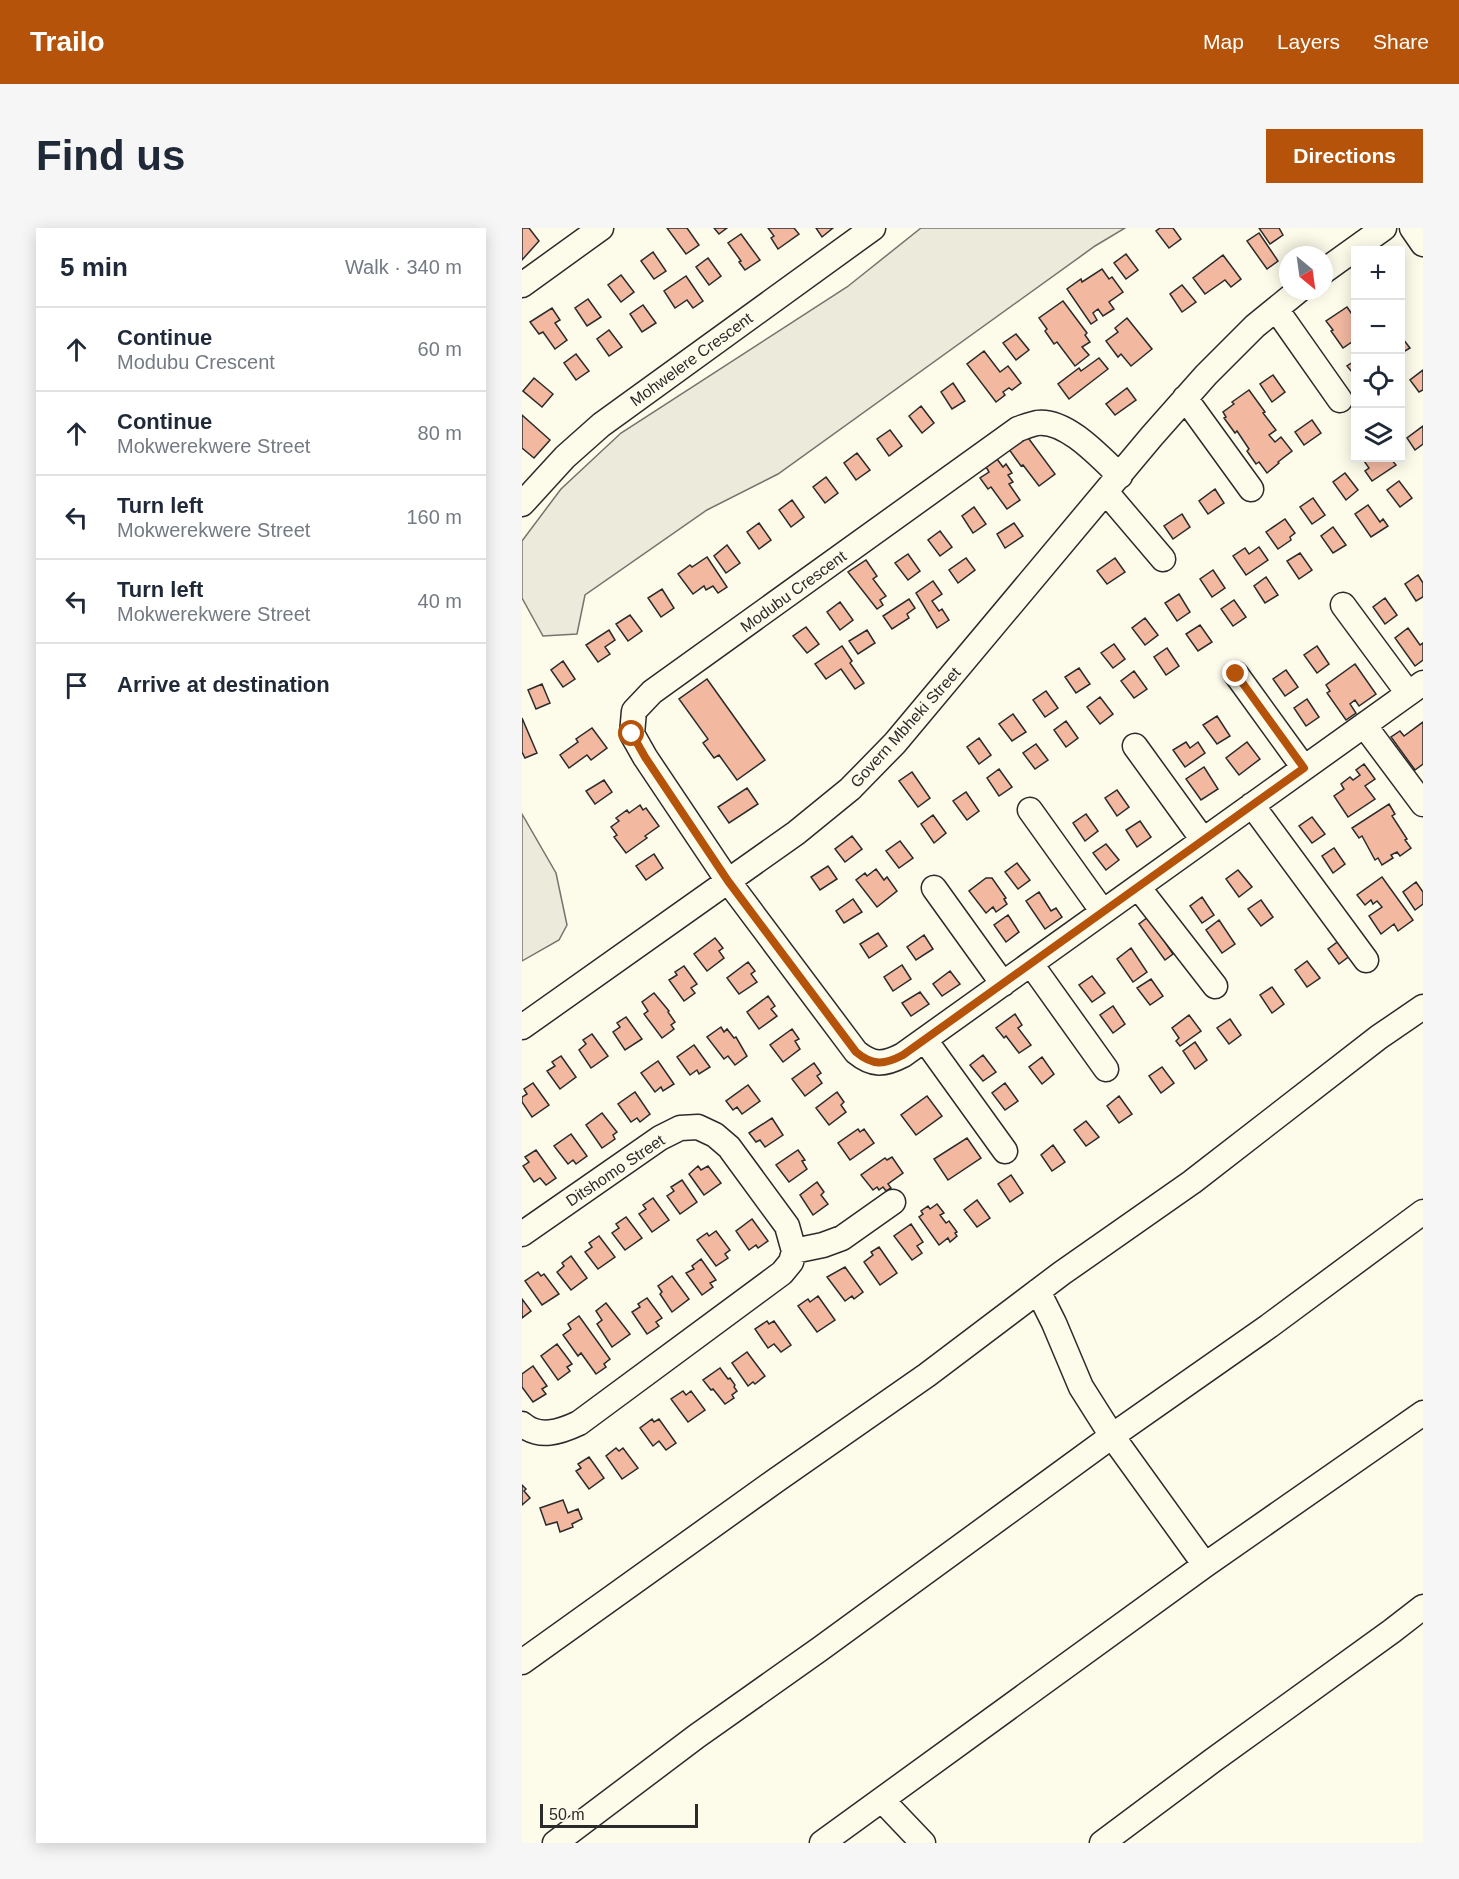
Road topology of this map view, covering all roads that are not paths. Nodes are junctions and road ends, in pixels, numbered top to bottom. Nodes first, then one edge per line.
1 (601, 228) edge
2 (873, 228) edge
3 (1384, 228) edge
4 (1412, 228) edge
5 (1423, 244) edge
6 (1333, 265) edge
7 (522, 285) edge
8 (1287, 300) edge
9 (1276, 309) junction
10 (1185, 398) junction
11 (1340, 400) dead end
12 (1113, 484) junction
13 (1251, 489) dead end
14 (522, 504) edge
15 (1163, 559) dead end
16 (1343, 605) dead end
17 (1236, 674) dead end
18 (1416, 688) edge
19 (1364, 725) junction
20 (1135, 746) dead end
21 (1304, 768) junction
22 (1423, 804) edge
23 (1252, 805) junction
24 (1030, 810) dead end
25 (1203, 840) junction
26 (728, 881) junction
27 (1138, 887) junction
28 (934, 888) dead end
29 (1103, 912) junction
30 (1366, 960) dead end
31 (1031, 964) junction
32 (1003, 984) junction
33 (1215, 986) dead end
34 (1423, 1007) edge
35 (522, 1027) edge
36 (925, 1040) junction
37 (1106, 1069) dead end
38 (1005, 1151) dead end
39 (893, 1202) dead end
40 (1423, 1212) edge
41 (522, 1234) edge
42 (795, 1251) junction
43 (1038, 1291) junction
44 (1423, 1413) edge
45 (522, 1424) edge
46 (1112, 1436) junction
47 (1205, 1565) junction
48 (1423, 1607) edge
49 (522, 1662) edge
50 (882, 1800) junction
51 (555, 1843) edge
52 (822, 1843) edge
53 (923, 1843) edge
54 (1102, 1843) edge

1 - 7 street
2 - 14 street, Mohwelere Crescent
3 - 6 street
4 - 5 street
8 - 9 street, Govern Mbheki Street
9 - 10 street, Govern Mbheki Street
9 - 11 street
10 - 12 street, Govern Mbheki Street
10 - 13 street
12 - 15 street
12 - 26 street, Govern Mbheki Street
12 - 26 street, Modubu Crescent
16 - 18 street
17 - 21 street
18 - 19 street, Modubu Crescent
19 - 21 street, Modubu Crescent
19 - 22 street
20 - 25 street
21 - 23 street, Modubu Crescent
23 - 25 street, Modubu Crescent
23 - 30 street
24 - 29 street
25 - 27 street, Modubu Crescent
26 - 35 street, Govern Mbheki Street
26 - 36 street, Modubu Crescent
27 - 29 street, Modubu Crescent
27 - 33 street
28 - 32 street
29 - 31 street, Modubu Crescent
31 - 32 street, Modubu Crescent
31 - 37 street
32 - 36 street, Modubu Crescent
34 - 43 street
36 - 38 street
39 - 42 street
40 - 46 street
41 - 42 street, Ditshomo Street
42 - 45 street
43 - 46 street
43 - 49 street
44 - 47 street
46 - 47 street
46 - 51 street
47 - 50 street
48 - 54 street
50 - 52 street
50 - 53 street

